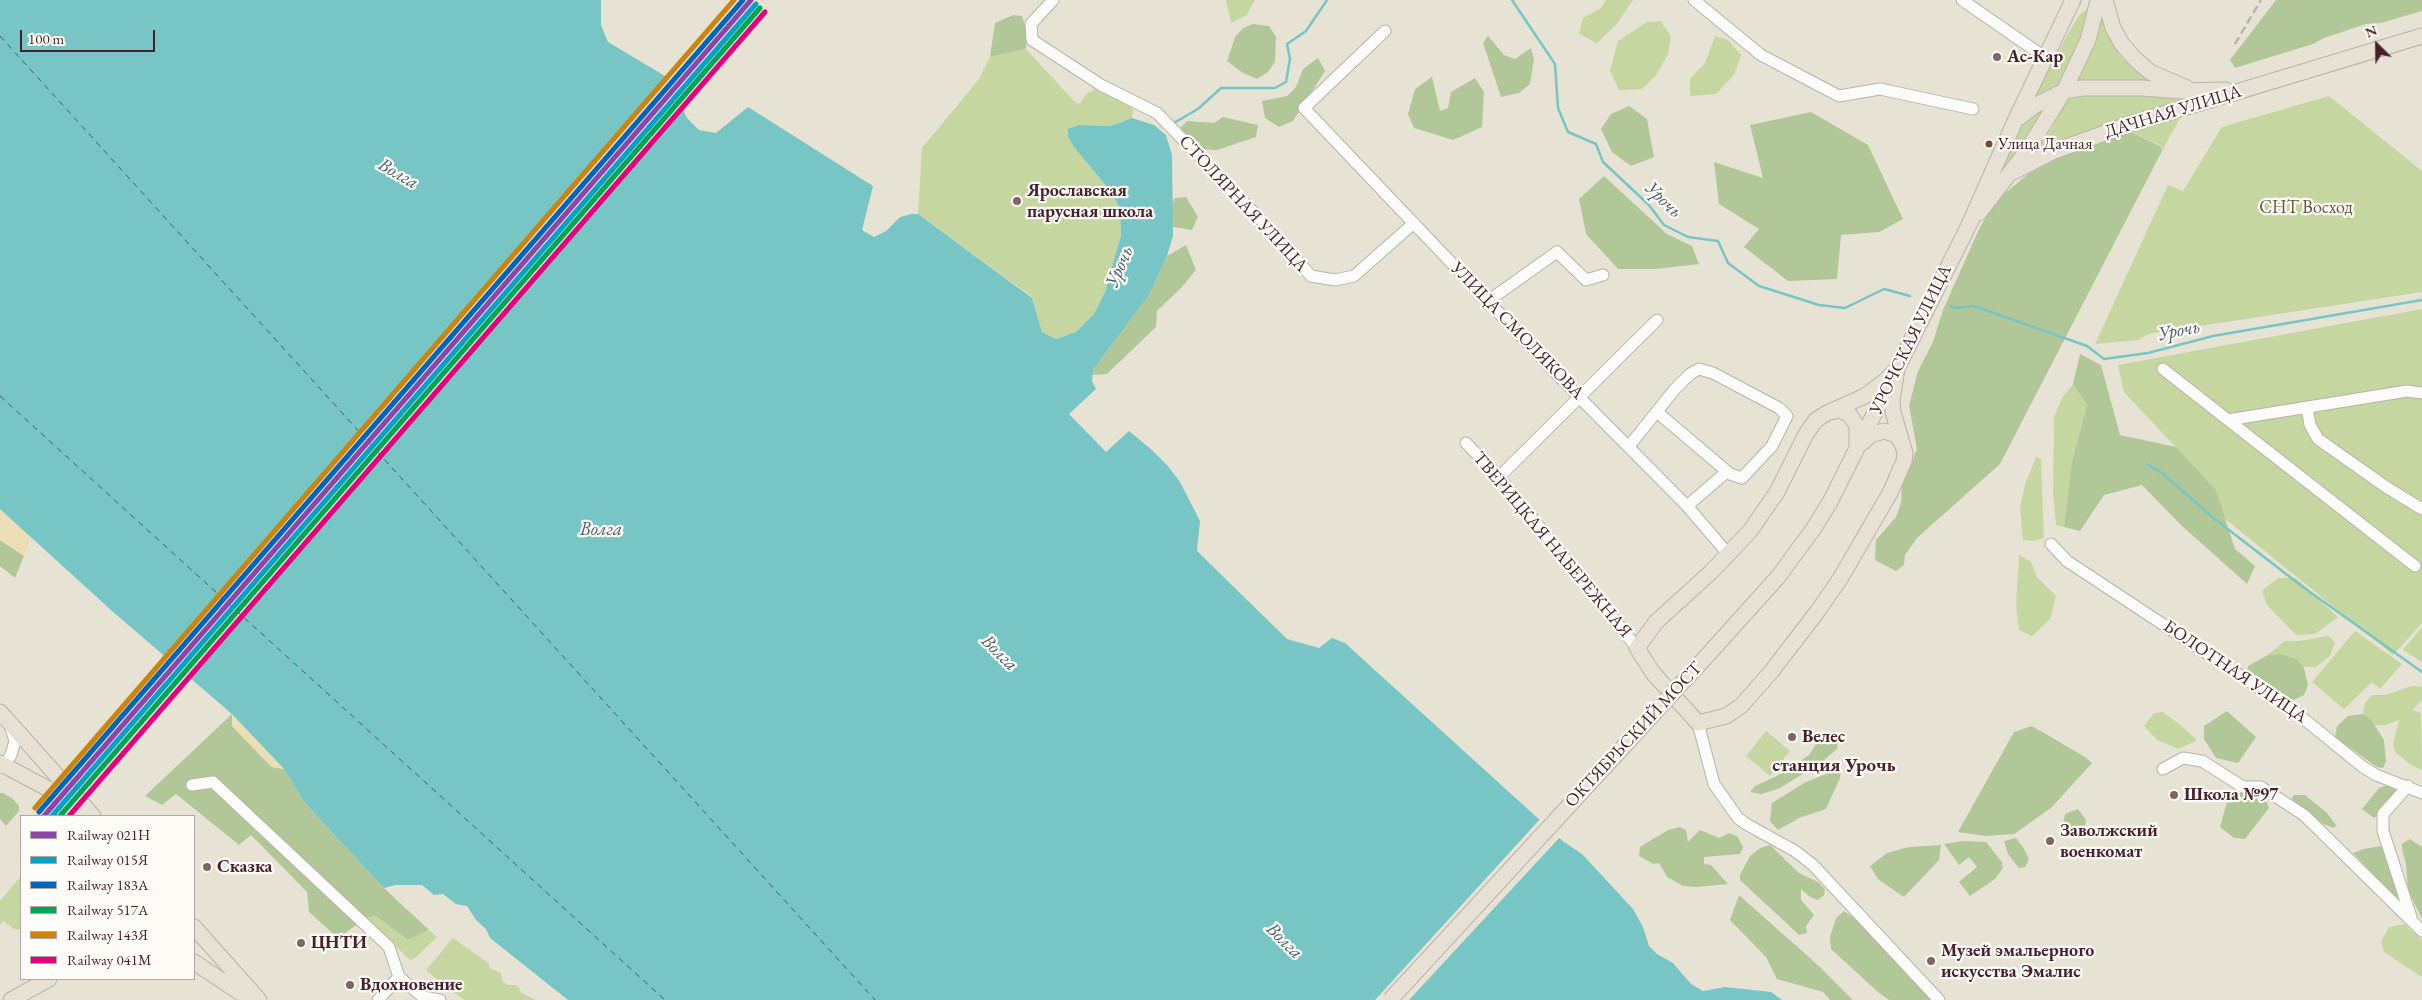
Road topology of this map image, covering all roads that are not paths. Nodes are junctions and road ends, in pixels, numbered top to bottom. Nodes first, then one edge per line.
1 (1053, 0) edge
2 (1694, 0) edge
3 (1962, 0) edge
4 (2073, 0) edge
5 (2098, 0) edge
6 (2105, 0) edge
7 (1385, 31) dead end
8 (2422, 36) edge
9 (2046, 58) junction
10 (2255, 87) junction
11 (2196, 91) junction
12 (2064, 92) junction
13 (1972, 109) dead end
14 (2015, 122) junction
15 (2009, 174) junction
16 (1414, 223) junction
17 (1968, 227) junction
18 (1604, 275) dead end
19 (1488, 301) junction
20 (1657, 320) dead end
21 (1897, 369) junction
22 (2163, 369) dead end
23 (2422, 393) edge
24 (1578, 396) junction
25 (2307, 407) junction
26 (1657, 412) junction
27 (1827, 413) junction
28 (2228, 420) junction
29 (1466, 443) dead end
30 (1629, 446) junction
31 (1904, 446) junction
32 (1856, 452) junction
33 (1725, 470) junction
34 (1499, 477) junction
35 (1687, 506) junction
36 (2422, 509) edge
37 (2051, 544) dead end
38 (1729, 555) junction
39 (2415, 566) dead end
40 (1637, 648) junction
41 (0, 712) edge
42 (5, 723) edge
43 (1698, 723) junction
44 (1, 765) edge
45 (2163, 769) dead end
46 (192, 785) dead end
47 (2408, 786) junction
48 (2422, 793) edge
49 (77, 815) edge
50 (92, 815) edge
51 (2413, 921) junction
52 (195, 928) edge
53 (2422, 931) edge
54 (198, 965) edge
55 (399, 977) junction
56 (47, 981) edge
57 (421, 998) edge
58 (10, 1000) edge
59 (251, 1000) edge
60 (259, 1000) edge
61 (378, 1000) edge
62 (440, 1000) edge
63 (1390, 1000) edge
64 (1939, 1000) edge

1 - 16 street, СТОЛЯРНАЯ УЛИЦА
2 - 13 street
3 - 9 street
4 - 9 main road, УРОЧСКАЯ УЛИЦА
5 - 12 main road, УРОЧСКАЯ УЛИЦА
6 - 11 main road
7 - 16 street, УЛИЦА СМОЛЯКОВА
8 - 10 main road, ДАЧНАЯ УЛИЦА
9 - 14 main road, УРОЧСКАЯ УЛИЦА
10 - 11 main road, ДАЧНАЯ УЛИЦА
10 - 15 main road, ДАЧНАЯ УЛИЦА
11 - 12 main road, ДАЧНАЯ УЛИЦА
12 - 14 main road, ДАЧНАЯ УЛИЦА
12 - 15 main road, УРОЧСКАЯ УЛИЦА
14 - 17 main road, УРОЧСКАЯ УЛИЦА
15 - 17 main road, УРОЧСКАЯ УЛИЦА
16 - 19 street, УЛИЦА СМОЛЯКОВА
17 - 21 main road, УРОЧСКАЯ УЛИЦА
18 - 19 street
19 - 24 street, УЛИЦА СМОЛЯКОВА
20 - 24 street
21 - 27 main road
21 - 31 main road
21 - 32 main road, УРОЧСКАЯ УЛИЦА
22 - 28 street
23 - 25 street
24 - 30 street, УЛИЦА СМОЛЯКОВА
24 - 34 street
25 - 28 street
25 - 36 street
26 - 30 street
26 - 33 street
26 - 33 street
27 - 32 main road
27 - 38 main road
28 - 39 street
29 - 34 street, ТВЕРИЦКАЯ НАБЕРЕЖНАЯ
30 - 35 street, УЛИЦА СМОЛЯКОВА
31 - 32 main road
31 - 43 main road
32 - 63 main road, ОКТЯБРЬСКИЙ МОСТ, bridge
33 - 35 street
34 - 40 street, ТВЕРИЦКАЯ НАБЕРЕЖНАЯ
35 - 38 street, УЛИЦА СМОЛЯКОВА
37 - 47 street, БОЛОТНАЯ УЛИЦА
38 - 40 main road
40 - 43 main road
41 - 42 main road
42 - 44 street
42 - 50 main road
43 - 64 street
44 - 49 main road
45 - 51 street
46 - 55 street
47 - 48 street, БОЛОТНАЯ УЛИЦА
47 - 51 street
51 - 53 street
52 - 60 main road
54 - 59 main road
55 - 57 street
55 - 61 street
56 - 58 main road
57 - 62 street

